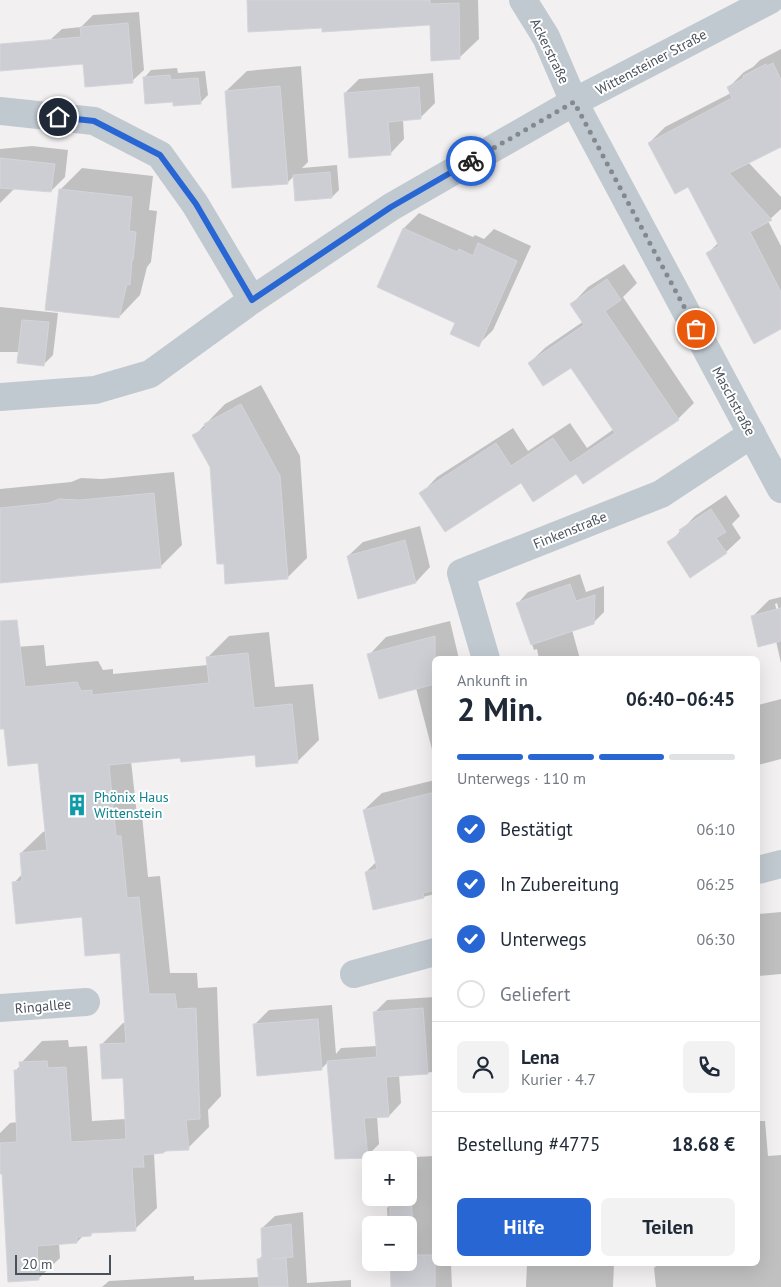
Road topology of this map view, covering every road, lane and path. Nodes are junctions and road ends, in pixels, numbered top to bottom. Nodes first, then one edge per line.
1 (523, 0) edge
2 (757, 3) edge
3 (574, 102) junction
4 (0, 111) edge
5 (252, 300) junction
6 (0, 398) edge
7 (752, 434) junction
8 (781, 489) edge
9 (485, 656) edge
10 (781, 864) edge
11 (760, 869) edge
12 (432, 953) edge
13 (354, 974) dead end
14 (86, 1002) dead end
15 (0, 1008) edge

1 - 3 street, Ackerstraße
2 - 3 street, Wittensteiner Straße
3 - 5 street, Wittensteiner Straße
3 - 7 street, Maschstraße
4 - 5 street
5 - 6 street, Wittensteiner Straße
7 - 8 street, Maschstraße
7 - 9 street, Finkenstraße
10 - 11 street
12 - 13 street
14 - 15 street, Ringallee

